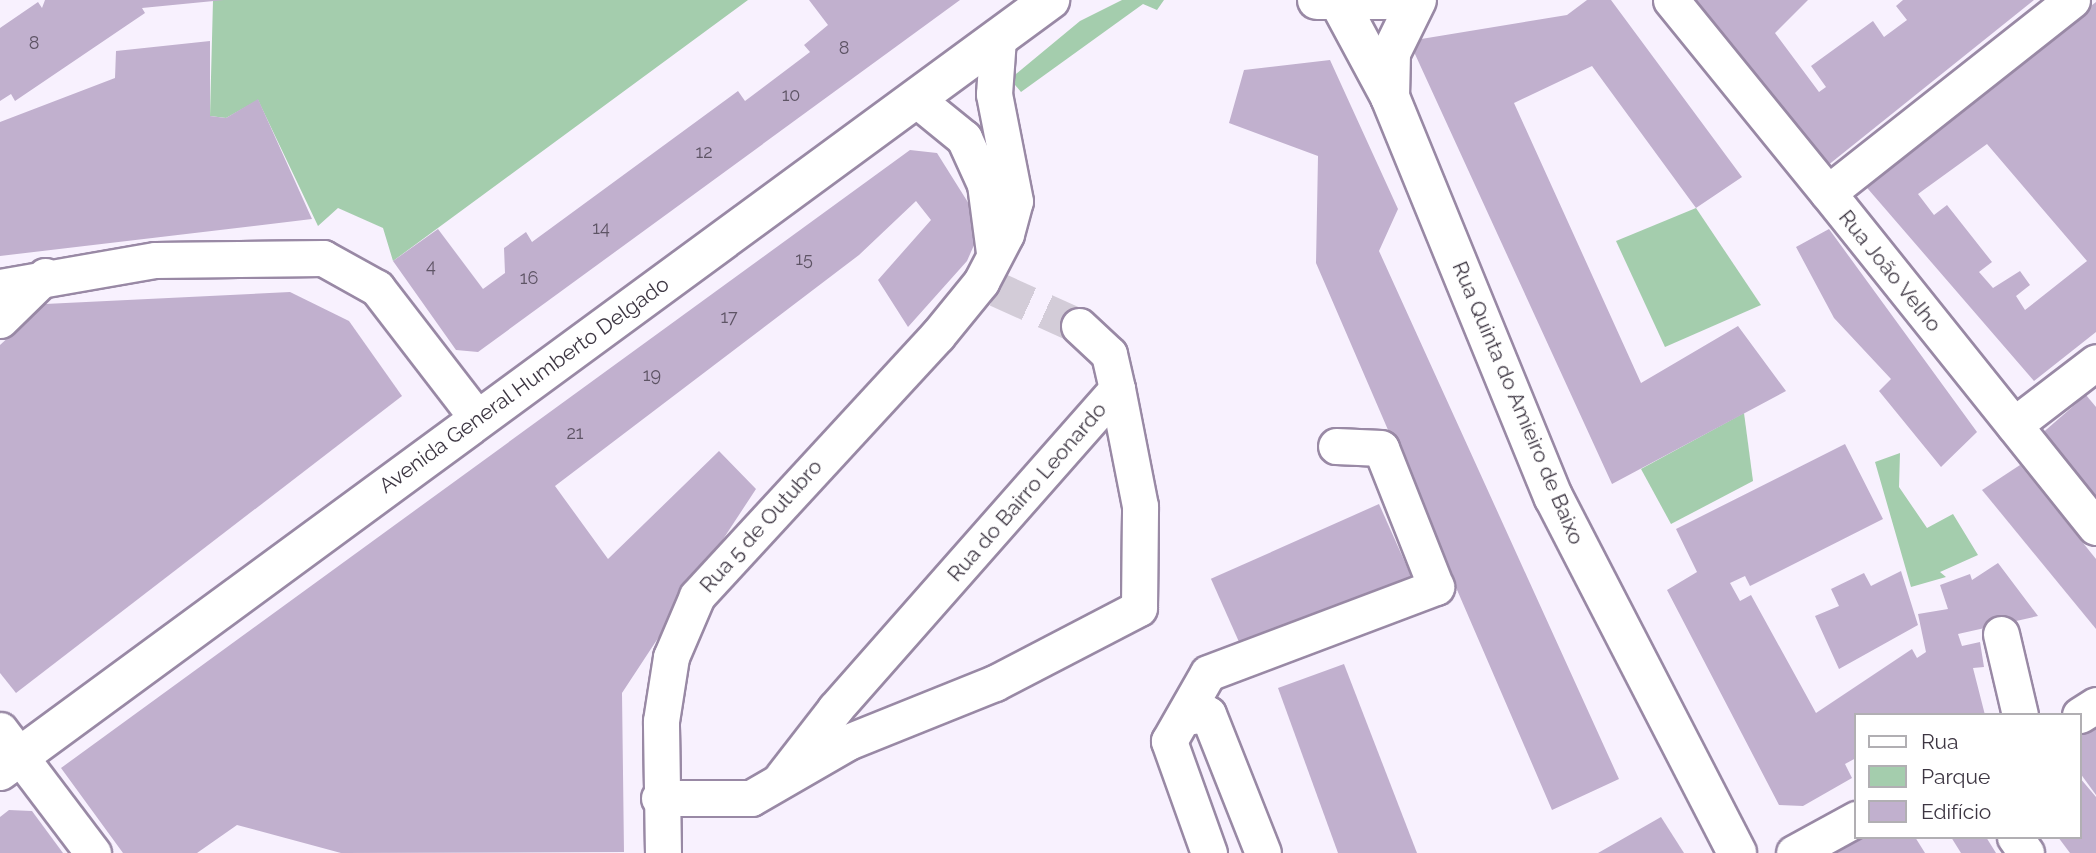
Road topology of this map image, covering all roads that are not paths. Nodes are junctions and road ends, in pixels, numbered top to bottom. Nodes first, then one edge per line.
1 (1050, 0) edge
2 (1386, 0) edge
3 (1417, 0) edge
4 (1671, 0) edge
5 (2072, 0) edge
6 (1327, 2) edge
7 (998, 38) junction
8 (929, 89) junction
9 (1390, 97) junction
10 (1828, 193) junction
11 (47, 275) junction
12 (991, 275) junction
13 (0, 287) edge
14 (0, 320) edge
15 (1079, 326) tunnel mouth
16 (2096, 362) edge
17 (1117, 389) junction
18 (477, 418) junction
19 (2014, 425) junction
20 (1336, 446) dead end
21 (2096, 527) edge
22 (2001, 634) dead end
23 (2020, 713) edge
24 (1186, 717) junction
25 (7, 753) edge
26 (783, 776) junction
27 (659, 798) junction
28 (1854, 820) edge
29 (93, 853) edge
30 (663, 853) edge
31 (1209, 853) edge
32 (1263, 853) edge
33 (1737, 853) edge
34 (1794, 853) edge

1 - 7 main road, Avenida General Humberto Delgado
2 - 6 main road
3 - 9 main road, Rua Quinta do Amieiro de Baixo
4 - 10 street
5 - 10 street, Rua João Velho
6 - 9 main road, Rua Quinta do Amieiro de Baixo
7 - 8 main road, Avenida General Humberto Delgado
7 - 12 street, Rua 5 de Outubro
8 - 12 street
8 - 18 main road, Avenida General Humberto Delgado
9 - 33 main road, Rua Quinta do Amieiro de Baixo
10 - 19 street, Rua João Velho
11 - 13 street
11 - 14 street
11 - 18 street
12 - 27 street, Rua 5 de Outubro
15 - 17 street
16 - 19 street
17 - 26 street, Rua do Bairro Leonardo
17 - 26 street, Rua do Bairro Leonardo
18 - 25 main road, Avenida General Humberto Delgado
19 - 21 street, Rua João Velho
20 - 24 street
22 - 23 street
24 - 31 street
24 - 32 street
25 - 29 street
26 - 27 street
27 - 30 street, Rua 5 de Outubro
28 - 34 street

